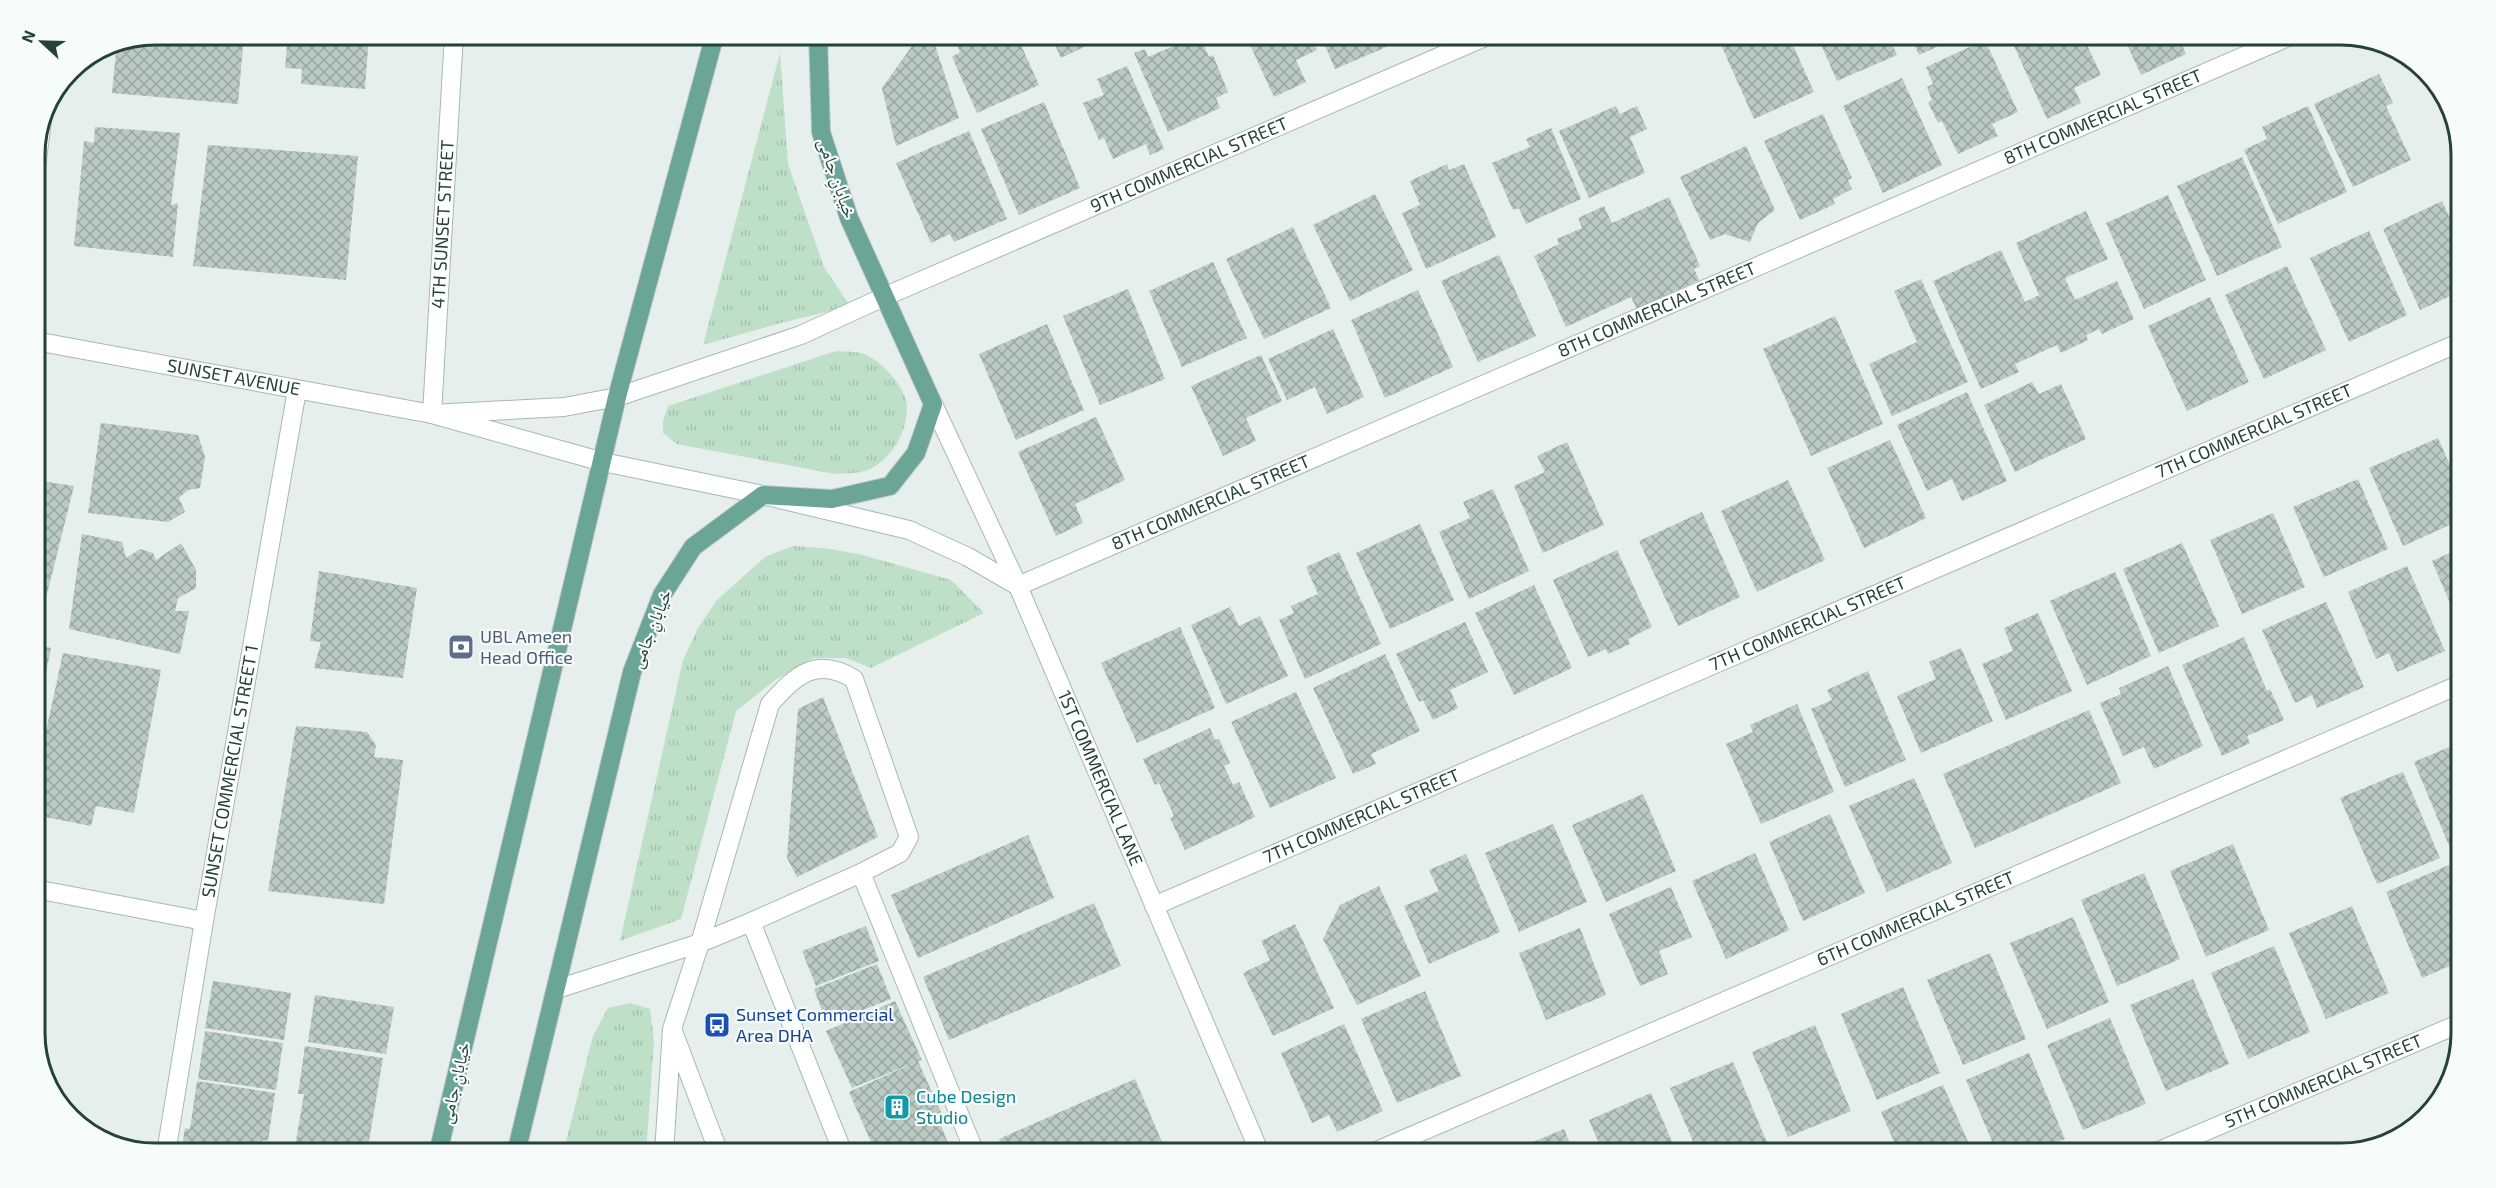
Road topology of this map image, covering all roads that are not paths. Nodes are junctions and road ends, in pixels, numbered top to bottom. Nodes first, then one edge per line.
1 (453, 45) edge
2 (712, 45) edge
3 (818, 45) edge
4 (1467, 45) edge
5 (2270, 45) edge
6 (886, 296) junction
7 (45, 343) edge
8 (2451, 346) edge
9 (297, 390) junction
10 (617, 398) junction
11 (933, 404) junction
12 (432, 414) junction
13 (603, 462) junction
14 (763, 495) junction
15 (1018, 586) junction
16 (2451, 688) edge
17 (861, 873) junction
18 (45, 891) edge
19 (1154, 906) junction
20 (204, 921) junction
21 (751, 922) junction
22 (700, 943) junction
23 (557, 989) junction
24 (2451, 1028) edge
25 (672, 1029) junction
26 (168, 1143) edge
27 (441, 1143) edge
28 (519, 1143) edge
29 (665, 1143) edge
30 (715, 1143) edge
31 (839, 1143) edge
32 (971, 1143) edge
33 (1255, 1143) edge
34 (1397, 1143) edge
35 (2180, 1143) edge

1 - 12 street, 4TH SUNSET STREET
2 - 10 main road, خیابانِ جامی
3 - 6 main road, خیابانِ جامی
4 - 6 street, 9TH COMMERCIAL STREET
5 - 15 street, 8TH COMMERCIAL STREET
6 - 10 street, 9TH COMMERCIAL STREET
6 - 11 main road, خیابانِ جامی
7 - 9 street, SUNSET AVENUE
8 - 19 street, 7TH COMMERCIAL STREET
9 - 12 street, SUNSET AVENUE
9 - 20 street, SUNSET COMMERCIAL STREET 1
10 - 12 street, 9TH COMMERCIAL STREET
10 - 13 main road, خیابانِ جامی
11 - 14 main road
11 - 15 street, 1ST COMMERCIAL LANE
12 - 13 street
13 - 14 street
13 - 27 main road, خیابانِ جامی
14 - 15 street
14 - 23 main road, خیابانِ جامی
15 - 19 street, 1ST COMMERCIAL LANE
16 - 34 street, 6TH COMMERCIAL STREET
17 - 21 street
17 - 22 street
17 - 32 street
18 - 20 street
19 - 33 street, 1ST COMMERCIAL LANE
20 - 26 street, SUNSET COMMERCIAL STREET 1
21 - 22 street
21 - 31 street
22 - 23 street
22 - 25 street
23 - 28 main road, خیابانِ جامی
24 - 35 street, 5TH COMMERCIAL STREET
25 - 29 street
25 - 30 street

